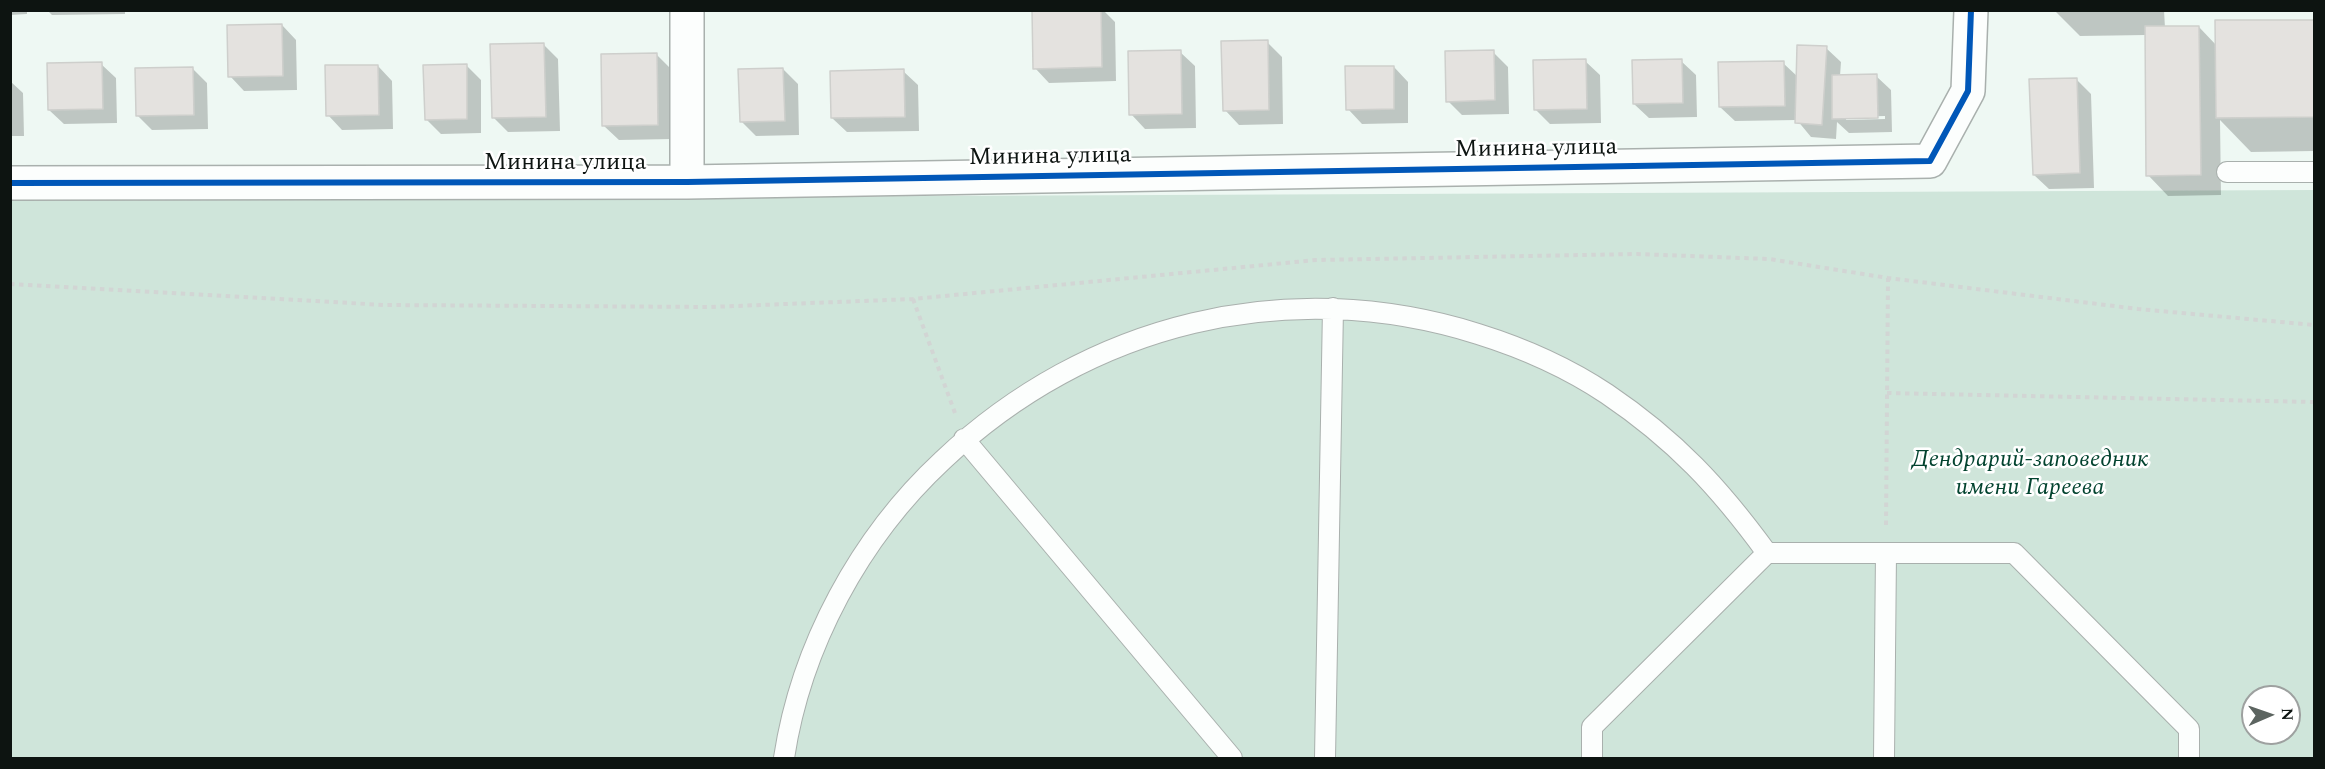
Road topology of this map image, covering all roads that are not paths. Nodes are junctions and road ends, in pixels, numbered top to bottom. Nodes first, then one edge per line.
1 (687, 10) edge
2 (1971, 10) edge
3 (2227, 172) dead end
4 (2314, 172) edge
5 (687, 182) junction
6 (10, 183) edge
7 (1333, 308) junction
8 (964, 439) junction
9 (1767, 553) junction
10 (1886, 553) junction
11 (784, 759) edge
12 (1232, 759) edge
13 (1325, 759) edge
14 (1592, 759) edge
15 (1884, 759) edge
16 (2189, 759) edge

1 - 5 street
2 - 5 street, Минина улица
3 - 4 lane
5 - 6 street, Минина улица
7 - 8 lane
7 - 9 lane
7 - 13 lane
8 - 11 lane
8 - 12 lane
9 - 10 lane
9 - 14 lane
10 - 15 lane
10 - 16 lane

